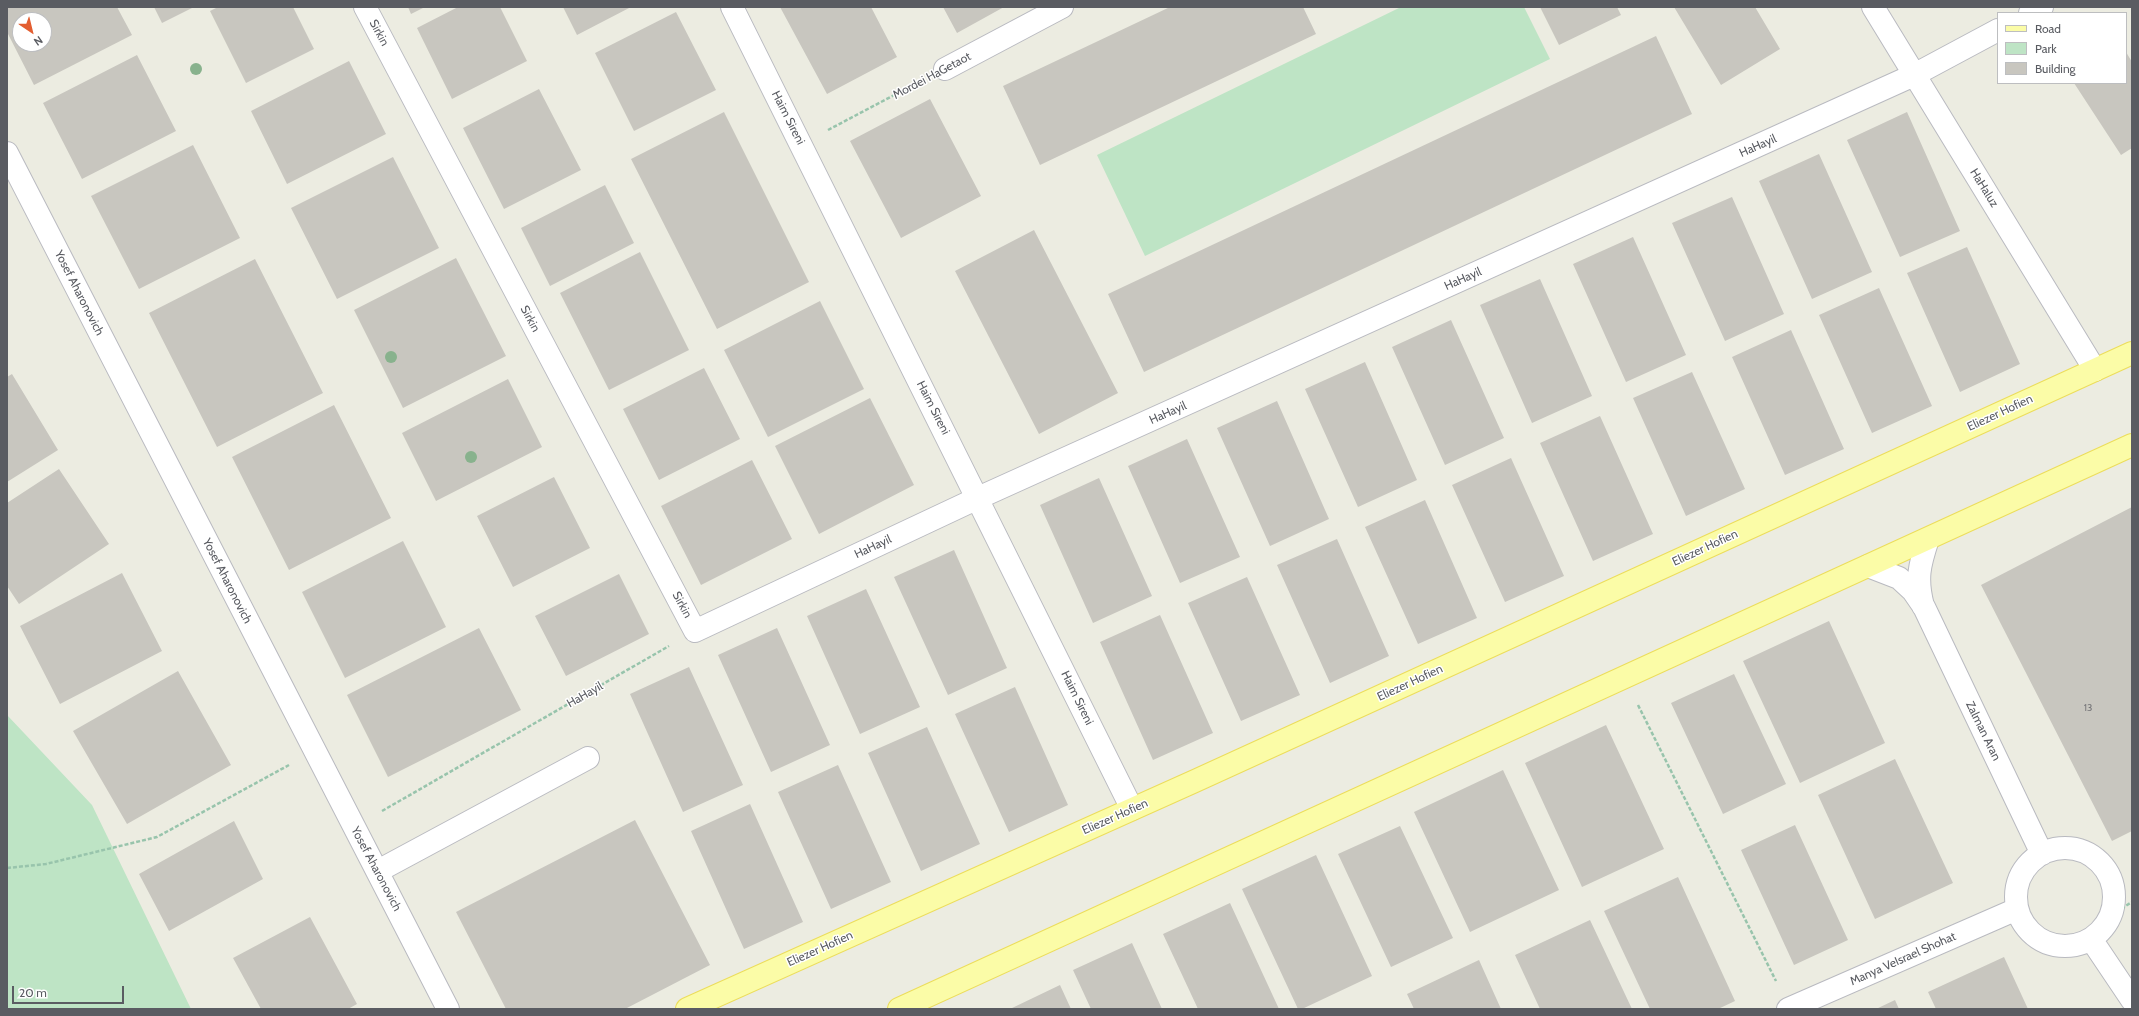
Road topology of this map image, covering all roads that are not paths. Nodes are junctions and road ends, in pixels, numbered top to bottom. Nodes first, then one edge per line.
1 (365, 7) edge
2 (732, 7) edge
3 (1062, 7) edge
4 (1873, 7) edge
5 (2042, 7) edge
6 (2032, 12) edge
7 (1997, 31) edge
8 (944, 69) road end
9 (1914, 75) junction
10 (7, 153) edge
11 (2132, 353) edge
12 (2095, 370) junction
13 (2132, 445) edge
14 (978, 498) junction
15 (1928, 539) junction
16 (1868, 566) junction
17 (1924, 607) junction
18 (695, 631) joint
19 (588, 758) dead end
20 (1132, 809) junction
21 (2042, 854) junction
22 (378, 871) junction
23 (2017, 908) junction
24 (2091, 939) junction
25 (2132, 1000) edge
26 (448, 1009) edge
27 (687, 1009) edge
28 (899, 1009) edge
29 (1789, 1009) edge

1 - 18 street, Sirkin
2 - 14 street, Haim Sireni
3 - 8 street, Mordei HaGetaot
4 - 9 street, HaHaluz
5 - 6 street
7 - 9 street, HaHayil
9 - 12 street, HaHaluz
9 - 14 street, HaHayil
10 - 22 street, Yosef Aharonovich
11 - 12 main road, Eliezer Hofien
12 - 20 main road, Eliezer Hofien
13 - 15 main road
14 - 18 street, HaHayil
14 - 20 street, Haim Sireni
15 - 16 main road
15 - 17 street
16 - 17 street
16 - 28 main road
17 - 21 street, Zalman Aran
19 - 22 street
20 - 27 main road, Eliezer Hofien
21 - 23 street
21 - 24 street
22 - 26 street, Yosef Aharonovich
23 - 24 street
23 - 29 street, Manya VeIsrael Shohat
24 - 25 street

